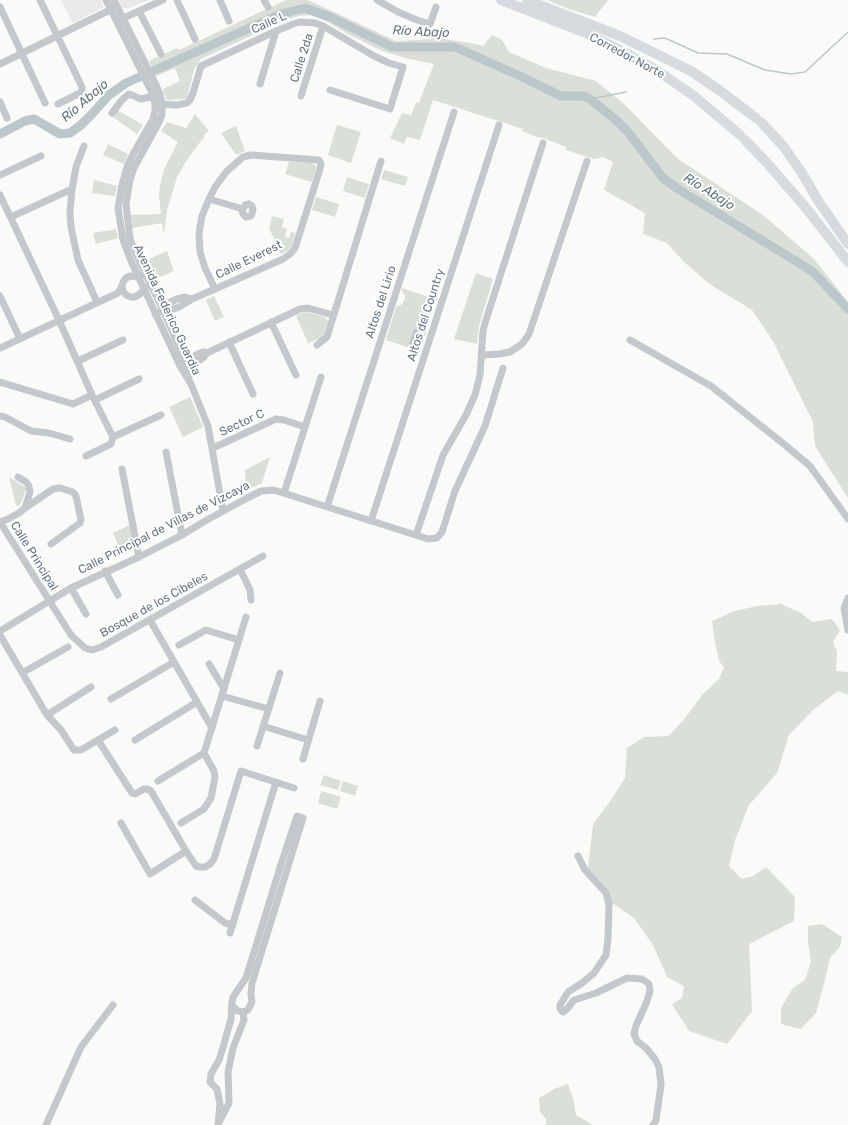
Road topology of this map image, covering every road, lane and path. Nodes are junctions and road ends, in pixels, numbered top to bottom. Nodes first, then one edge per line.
1 (40, 0) edge
2 (106, 0) edge
3 (163, 0) edge
4 (177, 0) edge
5 (220, 0) edge
6 (377, 0) edge
7 (501, 0) edge
8 (527, 0) edge
9 (114, 5) edge
10 (0, 7) edge
11 (436, 7) dead end
12 (139, 11) junction
13 (120, 20) junction
14 (230, 21) dead end
15 (323, 26) junction
16 (276, 31) junction
17 (57, 36) junction
18 (194, 38) dead end
19 (261, 38) junction
20 (271, 48) junction
21 (22, 54) junction
22 (161, 54) dead end
23 (0, 64) edge
24 (260, 84) dead end
25 (153, 89) junction
26 (330, 90) dead end
27 (301, 96) dead end
28 (0, 102) edge
29 (45, 103) dead end
30 (58, 104) dead end
31 (159, 104) junction
32 (112, 112) dead end
33 (454, 112) dead end
34 (7, 118) dead end
35 (499, 125) dead end
36 (543, 143) dead end
37 (84, 146) dead end
38 (41, 156) dead end
39 (381, 161) dead end
40 (587, 161) dead end
41 (0, 175) edge
42 (72, 189) junction
43 (0, 195) edge
44 (209, 199) junction
45 (243, 209) dead end
46 (11, 217) junction
47 (848, 244) edge
48 (848, 262) edge
49 (142, 276) junction
50 (147, 287) junction
51 (120, 289) junction
52 (215, 289) junction
53 (0, 296) edge
54 (97, 302) junction
55 (164, 309) junction
56 (156, 314) junction
57 (333, 315) junction
58 (59, 320) junction
59 (271, 322) junction
60 (20, 339) junction
61 (123, 340) dead end
62 (630, 340) dead end
63 (229, 342) junction
64 (317, 345) dead end
65 (0, 348) edge
66 (482, 355) junction
67 (78, 361) junction
68 (186, 363) junction
69 (503, 368) dead end
70 (296, 375) dead end
71 (321, 377) dead end
72 (139, 379) dead end
73 (0, 382) edge
74 (253, 394) dead end
75 (93, 397) junction
76 (161, 415) dead end
77 (0, 416) edge
78 (305, 427) junction
79 (113, 437) junction
80 (70, 439) dead end
81 (213, 448) junction
82 (166, 452) dead end
83 (86, 456) dead end
84 (122, 469) dead end
85 (18, 477) dead end
86 (284, 493) junction
87 (327, 507) junction
88 (25, 508) junction
89 (223, 511) junction
90 (848, 519) edge
91 (371, 521) junction
92 (0, 522) edge
93 (182, 535) junction
94 (416, 535) junction
95 (51, 544) dead end
96 (138, 556) junction
97 (263, 556) dead end
98 (240, 569) junction
99 (105, 571) junction
100 (71, 588) junction
101 (118, 596) dead end
102 (848, 598) edge
103 (251, 600) dead end
104 (50, 601) junction
105 (86, 614) dead end
106 (246, 617) dead end
107 (150, 620) junction
108 (848, 630) edge
109 (0, 631) edge
110 (0, 635) edge
111 (239, 640) junction
112 (179, 645) dead end
113 (68, 647) dead end
114 (174, 662) junction
115 (209, 664) dead end
116 (22, 673) junction
117 (280, 673) dead end
118 (91, 687) dead end
119 (223, 692) junction
120 (111, 699) dead end
121 (320, 701) dead end
122 (197, 702) junction
123 (269, 709) junction
124 (217, 712) junction
125 (47, 715) junction
126 (207, 720) junction
127 (263, 726) junction
128 (212, 728) junction
129 (115, 730) dead end
130 (98, 740) junction
131 (136, 740) dead end
132 (308, 740) junction
133 (257, 746) dead end
134 (204, 753) junction
135 (303, 759) dead end
136 (158, 781) dead end
137 (276, 782) junction
138 (294, 788) dead end
139 (120, 822) dead end
140 (181, 823) dead end
141 (186, 851) junction
142 (578, 856) dead end
143 (285, 862) junction
144 (195, 900) dead end
145 (273, 903) junction
146 (233, 925) junction
147 (230, 933) dead end
148 (256, 943) junction
149 (264, 946) junction
150 (238, 990) junction
151 (251, 994) junction
152 (113, 1006) dead end
153 (232, 1006) junction
154 (243, 1012) junction
155 (217, 1089) junction
156 (228, 1089) junction
157 (229, 1100) junction
158 (219, 1101) junction
159 (46, 1125) edge
160 (218, 1125) edge
161 (653, 1125) edge

1 - 17 street
2 - 9 street, Avenida Federico Guardia
3 - 12 street
4 - 18 street
5 - 14 street
6 - 11 street
7 - 48 highway, Corredor Norte
8 - 47 highway, Corredor Norte
9 - 13 street, Avenida Federico Guardia
9 - 17 street
10 - 21 street
12 - 13 street
12 - 22 street
13 - 25 street, Avenida Federico Guardia
15 - 16 street, Calle L
15 - 26 street, Calle L
15 - 27 street, Calle 2da
16 - 19 street, Calle L
16 - 20 street
17 - 21 street
17 - 30 street
19 - 20 street
19 - 31 street, Calle L
20 - 24 street
21 - 23 street
21 - 29 street
25 - 31 street, Avenida Federico Guardia
25 - 31 street, Avenida Federico Guardia
25 - 32 street
28 - 34 street
31 - 49 street, Avenida Federico Guardia
33 - 87 street, Altos del Lirio
35 - 91 street, Altos del Country
36 - 66 street
37 - 42 street
38 - 41 street
39 - 57 street
40 - 66 street
42 - 46 street
42 - 54 street
43 - 46 street
44 - 45 street
44 - 52 street
44 - 52 street, Calle Everest
46 - 58 street
49 - 50 street, Avenida Federico Guardia
49 - 51 street
50 - 51 street
50 - 55 street, Avenida Federico Guardia
50 - 56 street, Avenida Federico Guardia
51 - 54 street
52 - 55 street, Calle Everest
53 - 60 street
54 - 58 street
55 - 56 street, Calle Everest
55 - 68 street, Avenida Federico Guardia
56 - 68 street, Avenida Federico Guardia
57 - 59 street
57 - 64 street
58 - 60 street
58 - 67 street
59 - 63 street
59 - 70 street
60 - 65 street
61 - 67 street
62 - 90 street
63 - 68 street
63 - 74 street
66 - 94 street
67 - 75 street
68 - 81 street, Avenida Federico Guardia
69 - 94 street, Calle Principal de Villas de Vizcaya
71 - 78 street
72 - 75 street
73 - 75 street
75 - 79 street
76 - 79 street
77 - 80 street
78 - 81 street, Sector C
78 - 86 street
79 - 83 street
81 - 89 street, Avenida Federico Guardia
82 - 93 street
84 - 96 street
85 - 88 street
86 - 87 street, Calle Principal de Villas de Vizcaya
86 - 89 street, Calle Principal de Villas de Vizcaya
87 - 91 street, Calle Principal de Villas de Vizcaya
88 - 92 street
88 - 95 street
89 - 93 street, Calle Principal de Villas de Vizcaya
91 - 94 street, Calle Principal de Villas de Vizcaya
92 - 104 street, Calle Principal
93 - 96 street, Calle Principal de Villas de Vizcaya
96 - 99 street, Calle Principal de Villas de Vizcaya
97 - 98 street, Bosque de los Cibeles
98 - 103 street
98 - 107 street, Bosque de los Cibeles
99 - 100 street, Calle Principal de Villas de Vizcaya
99 - 101 street
100 - 104 street, Calle Principal de Villas de Vizcaya
100 - 105 street
102 - 108 street
104 - 107 street, Bosque de los Cibeles
104 - 109 street, Calle Principal de Villas de Vizcaya
106 - 111 street
107 - 114 street
110 - 116 street
111 - 112 street
111 - 119 street
113 - 116 street
114 - 120 street
114 - 122 street
115 - 119 street
116 - 125 street
117 - 123 street
118 - 125 street
119 - 123 street
119 - 124 street
121 - 132 street
122 - 126 street
122 - 131 street
123 - 127 street
124 - 126 street
124 - 128 street
125 - 130 street
126 - 128 street
127 - 132 street
127 - 133 street
128 - 134 street
129 - 130 street
130 - 141 street
132 - 135 street
134 - 136 street
134 - 140 street
137 - 138 street
137 - 141 street
137 - 146 street
139 - 141 street
142 - 161 street
143 - 143 street
143 - 145 street
144 - 146 street
145 - 148 street
145 - 149 street
146 - 147 street
148 - 149 street
148 - 150 street
149 - 151 street
150 - 151 street
150 - 153 street
151 - 154 street
152 - 159 street
153 - 154 street
153 - 155 street
154 - 156 street
155 - 156 street
155 - 158 street
156 - 157 street
157 - 158 street
157 - 160 street
158 - 160 street

